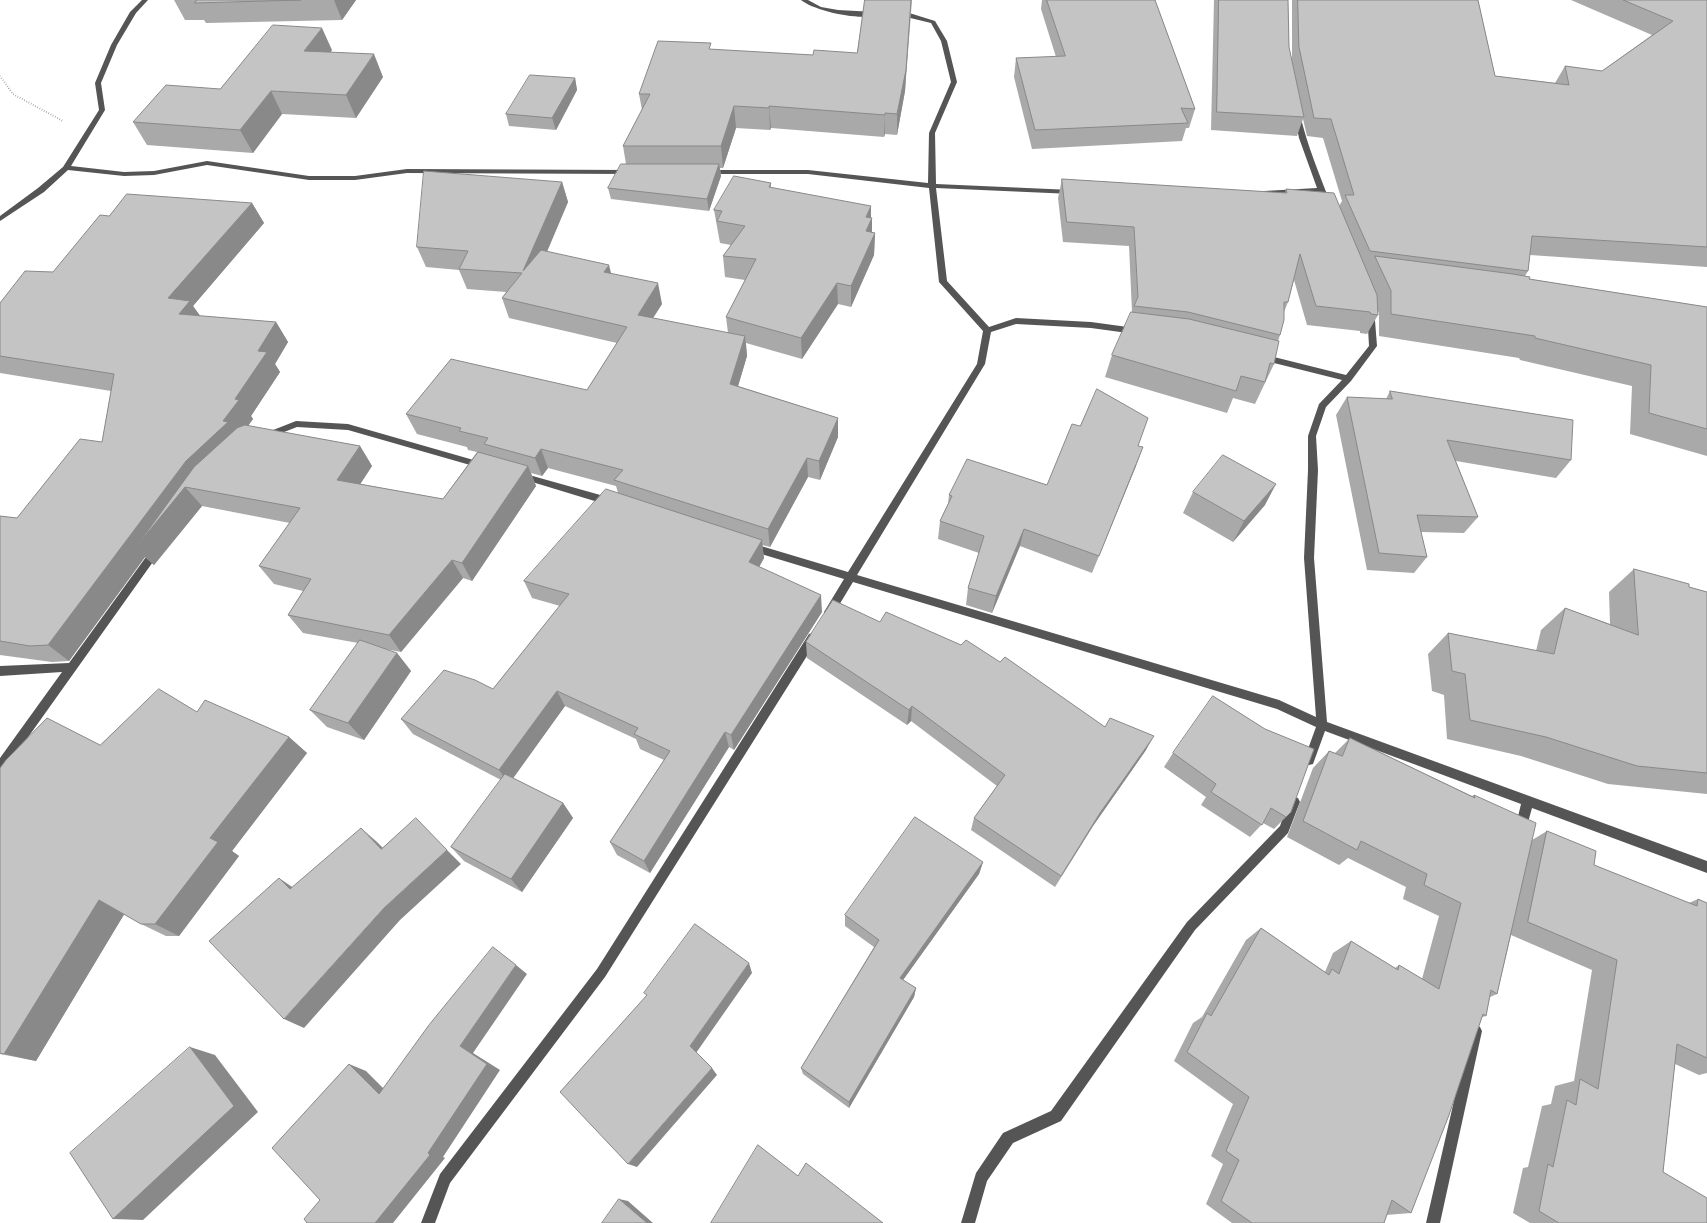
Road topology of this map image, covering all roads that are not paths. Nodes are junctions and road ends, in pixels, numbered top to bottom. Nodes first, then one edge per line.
1 (145, 0) edge
2 (804, 0) edge
3 (880, 14) edge
4 (889, 14) edge
5 (1295, 101) edge
6 (66, 168) junction
7 (640, 172) edge
8 (699, 172) edge
9 (932, 186) junction
10 (1322, 190) junction
11 (1081, 192) edge
12 (1256, 193) edge
13 (1329, 210) edge
14 (0, 218) edge
15 (1366, 298) edge
16 (987, 330) junction
17 (1145, 332) edge
18 (1255, 355) edge
19 (1348, 379) junction
20 (256, 440) edge
21 (490, 468) edge
22 (509, 473) edge
23 (623, 505) edge
24 (165, 539) dead end
25 (745, 546) edge
26 (851, 577) junction
27 (71, 668) junction
28 (0, 671) edge
29 (1322, 725) junction
30 (0, 767) edge
31 (1306, 768) edge
32 (1300, 786) edge
33 (1528, 800) junction
34 (1519, 839) edge
35 (1707, 868) edge
36 (1478, 1021) edge
37 (428, 1223) edge
38 (968, 1223) edge
39 (1433, 1223) edge

1 - 6 street
2 - 3 street
4 - 9 street
5 - 10 street
6 - 7 street
6 - 14 street
8 - 9 street
9 - 11 street
9 - 16 street
10 - 12 street
10 - 13 street
15 - 19 street
16 - 17 street
16 - 26 street
18 - 19 street
19 - 29 street
20 - 21 street
22 - 23 street
24 - 27 street
25 - 26 street
26 - 29 street
26 - 37 street
27 - 28 street
27 - 30 street
29 - 31 street
29 - 33 street
32 - 38 street
33 - 34 street
33 - 35 street
36 - 39 street

